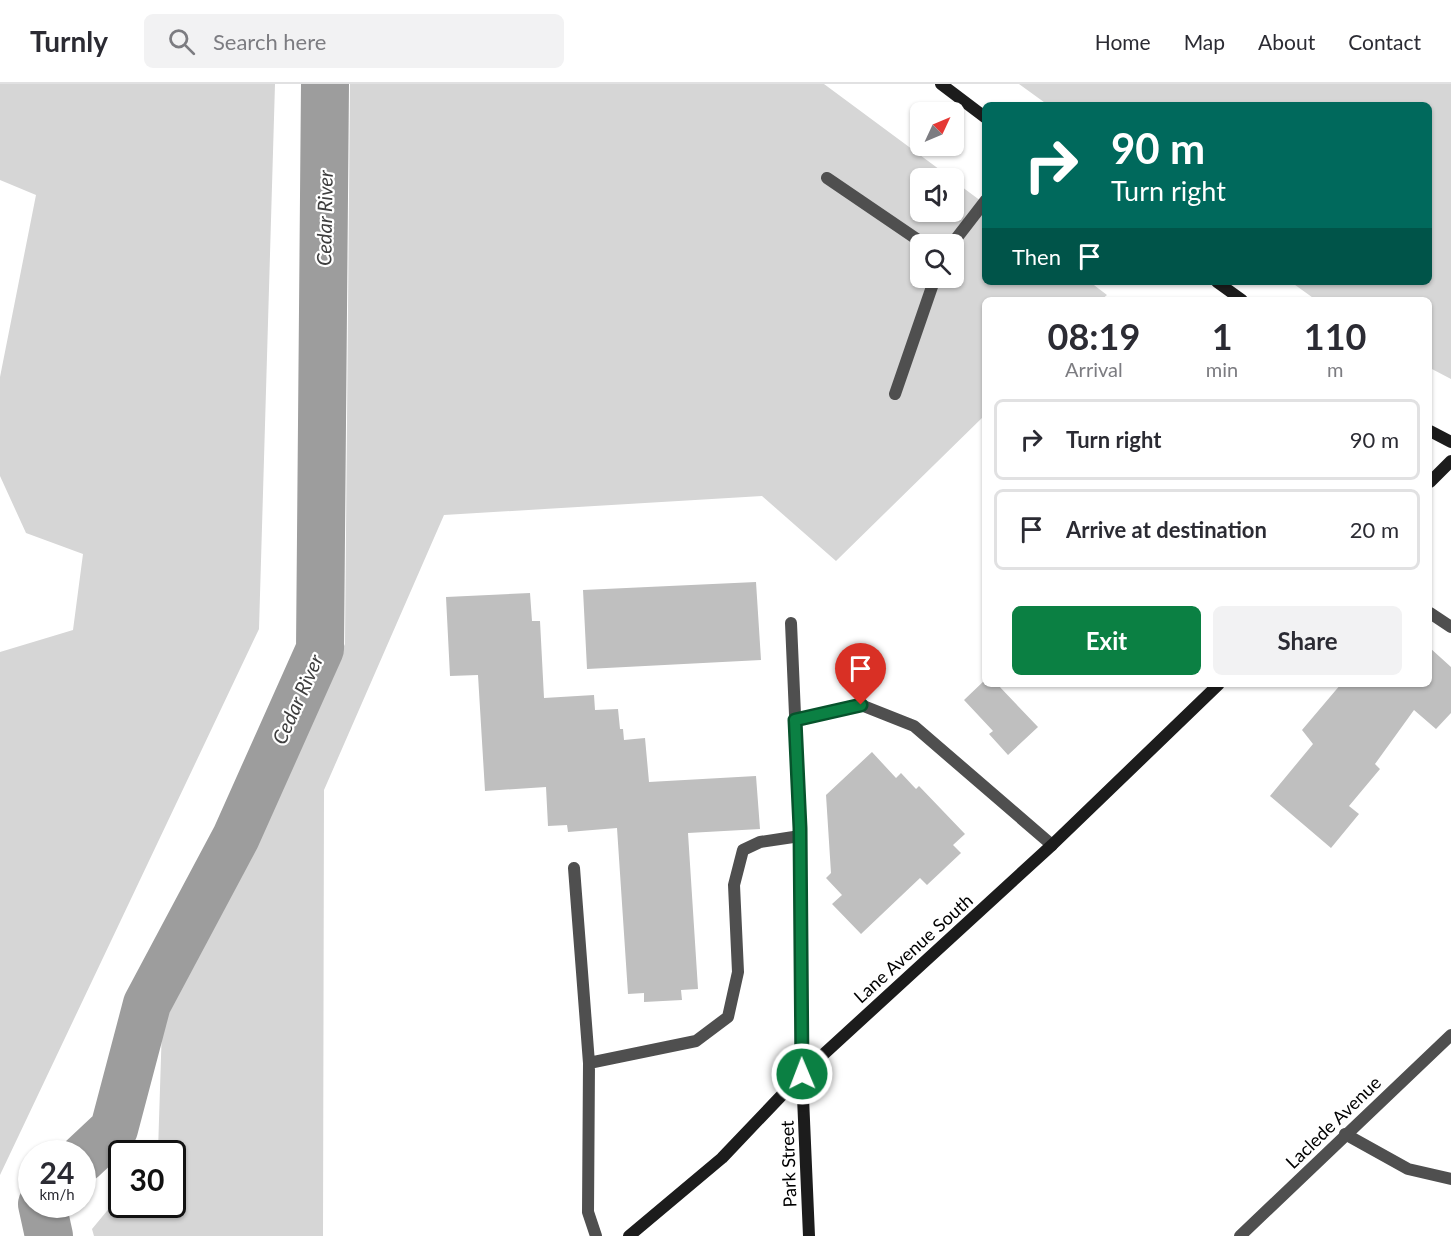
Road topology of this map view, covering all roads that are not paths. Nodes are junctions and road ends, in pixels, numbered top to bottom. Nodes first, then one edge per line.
1 (941, 84) edge
2 (982, 115) edge
3 (827, 178) dead end
4 (982, 205) edge
5 (910, 234) edge
6 (960, 234) edge
7 (1221, 285) edge
8 (932, 288) edge
9 (1238, 297) edge
10 (895, 394) dead end
11 (1432, 432) edge
12 (1451, 442) edge
13 (1451, 461) edge
14 (1432, 480) edge
15 (1432, 614) edge
16 (791, 623) dead end
17 (1451, 627) edge
18 (1216, 687) edge
19 (795, 720) junction
20 (800, 836) junction
21 (1052, 845) junction
22 (574, 868) dead end
23 (1451, 1035) edge
24 (589, 1063) junction
25 (802, 1074) junction
26 (1345, 1134) junction
27 (1451, 1179) edge
28 (596, 1236) edge
29 (629, 1236) edge
30 (809, 1236) edge
31 (1240, 1236) edge

1 - 2 main road
3 - 5 street
4 - 6 street
7 - 9 main road
8 - 10 street
11 - 12 main road
13 - 14 main road
15 - 17 street
16 - 19 street, Park Street
18 - 21 main road, Lane Avenue South
19 - 20 street, Park Street
19 - 21 street
20 - 24 street
20 - 25 street, Park Street
21 - 25 main road, Lane Avenue South
22 - 24 street
23 - 26 street, Laclede Avenue
24 - 28 street
25 - 29 main road, Lane Avenue South
25 - 30 main road, Park Street
26 - 27 street
26 - 31 street, Laclede Avenue

